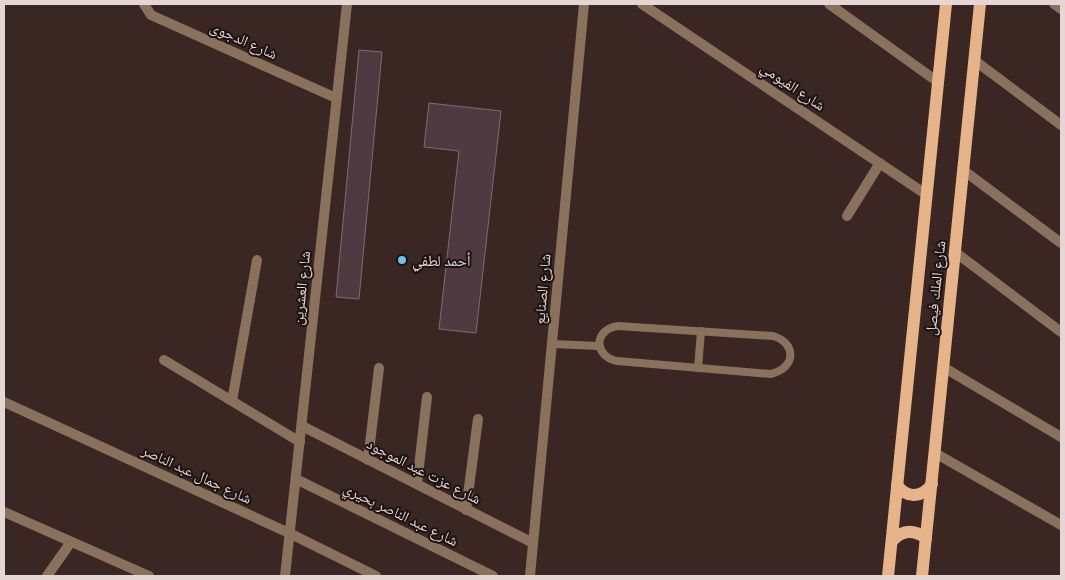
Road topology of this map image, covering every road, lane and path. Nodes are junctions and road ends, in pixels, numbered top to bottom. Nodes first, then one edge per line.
1 (144, 4) edge
2 (347, 4) edge
3 (584, 4) edge
4 (642, 4) edge
5 (829, 4) edge
6 (946, 4) edge
7 (980, 4) edge
8 (1054, 4) edge
9 (1061, 9) edge
10 (974, 60) junction
11 (938, 82) junction
12 (336, 98) junction
13 (1061, 125) edge
14 (880, 162) junction
15 (963, 170) junction
16 (927, 195) junction
17 (848, 216) dead end
18 (1061, 244) edge
19 (955, 252) junction
20 (257, 260) dead end
21 (701, 331) junction
22 (1061, 332) edge
23 (552, 344) junction
24 (599, 346) junction
25 (164, 360) dead end
26 (943, 367) junction
27 (380, 368) dead end
28 (698, 368) junction
29 (427, 398) dead end
30 (232, 401) junction
31 (4, 402) edge
32 (478, 419) dead end
33 (302, 426) junction
34 (1061, 437) edge
35 (300, 442) junction
36 (935, 453) junction
37 (368, 460) junction
38 (296, 478) junction
39 (416, 484) junction
40 (932, 484) junction
41 (897, 485) junction
42 (466, 510) junction
43 (4, 512) edge
44 (1061, 525) edge
45 (289, 533) junction
46 (926, 538) junction
47 (892, 541) junction
48 (71, 542) junction
49 (533, 543) junction
50 (47, 576) edge
51 (149, 576) edge
52 (285, 576) edge
53 (376, 576) edge
54 (493, 576) edge
55 (530, 576) edge
56 (888, 576) edge
57 (922, 576) edge

1 - 12 street, شارع الدجوى
2 - 12 street, شارع العشرين
3 - 23 street, شارع الصنايع
4 - 14 street, شارع الفيومي
5 - 11 street
6 - 11 main road, شارع الملك فيصل
7 - 10 main road, شارع الملك فيصل
8 - 9 street
10 - 13 street
10 - 15 main road, شارع الملك فيصل
11 - 16 main road, شارع الملك فيصل
12 - 33 street, شارع العشرين
14 - 16 street, شارع الفيومي
14 - 17 street
15 - 18 street
15 - 19 main road, شارع الملك فيصل
16 - 41 main road, شارع الملك فيصل
19 - 22 street
19 - 26 main road, شارع الملك فيصل
20 - 30 street
21 - 24 lane
21 - 28 lane
21 - 28 lane
23 - 24 lane
23 - 49 street, شارع الصنايع
24 - 28 lane
25 - 30 street
26 - 34 street
26 - 36 main road, شارع الملك فيصل
27 - 37 street
29 - 39 street
30 - 35 street
31 - 45 street, شارع جمال عبد الناصر
32 - 42 street
33 - 35 street, شارع العشرين
33 - 37 street, شارع عزت عبد الموجود
35 - 38 street, شارع العشرين
36 - 40 main road, شارع الملك فيصل
36 - 44 street
37 - 39 street, شارع عزت عبد الموجود
38 - 45 street, شارع العشرين
38 - 54 street, شارع عبد الناصر بحيري
39 - 42 street, شارع عزت عبد الموجود
40 - 41 main road
40 - 46 main road, شارع الملك فيصل
41 - 47 main road, شارع الملك فيصل
42 - 49 street, شارع عزت عبد الموجود
43 - 48 street
45 - 52 street, شارع العشرين
45 - 53 street, شارع جمال عبد الناصر
46 - 47 main road
46 - 57 main road, شارع الملك فيصل
47 - 56 main road, شارع الملك فيصل
48 - 50 street
48 - 51 street
49 - 55 street, شارع الصنايع

